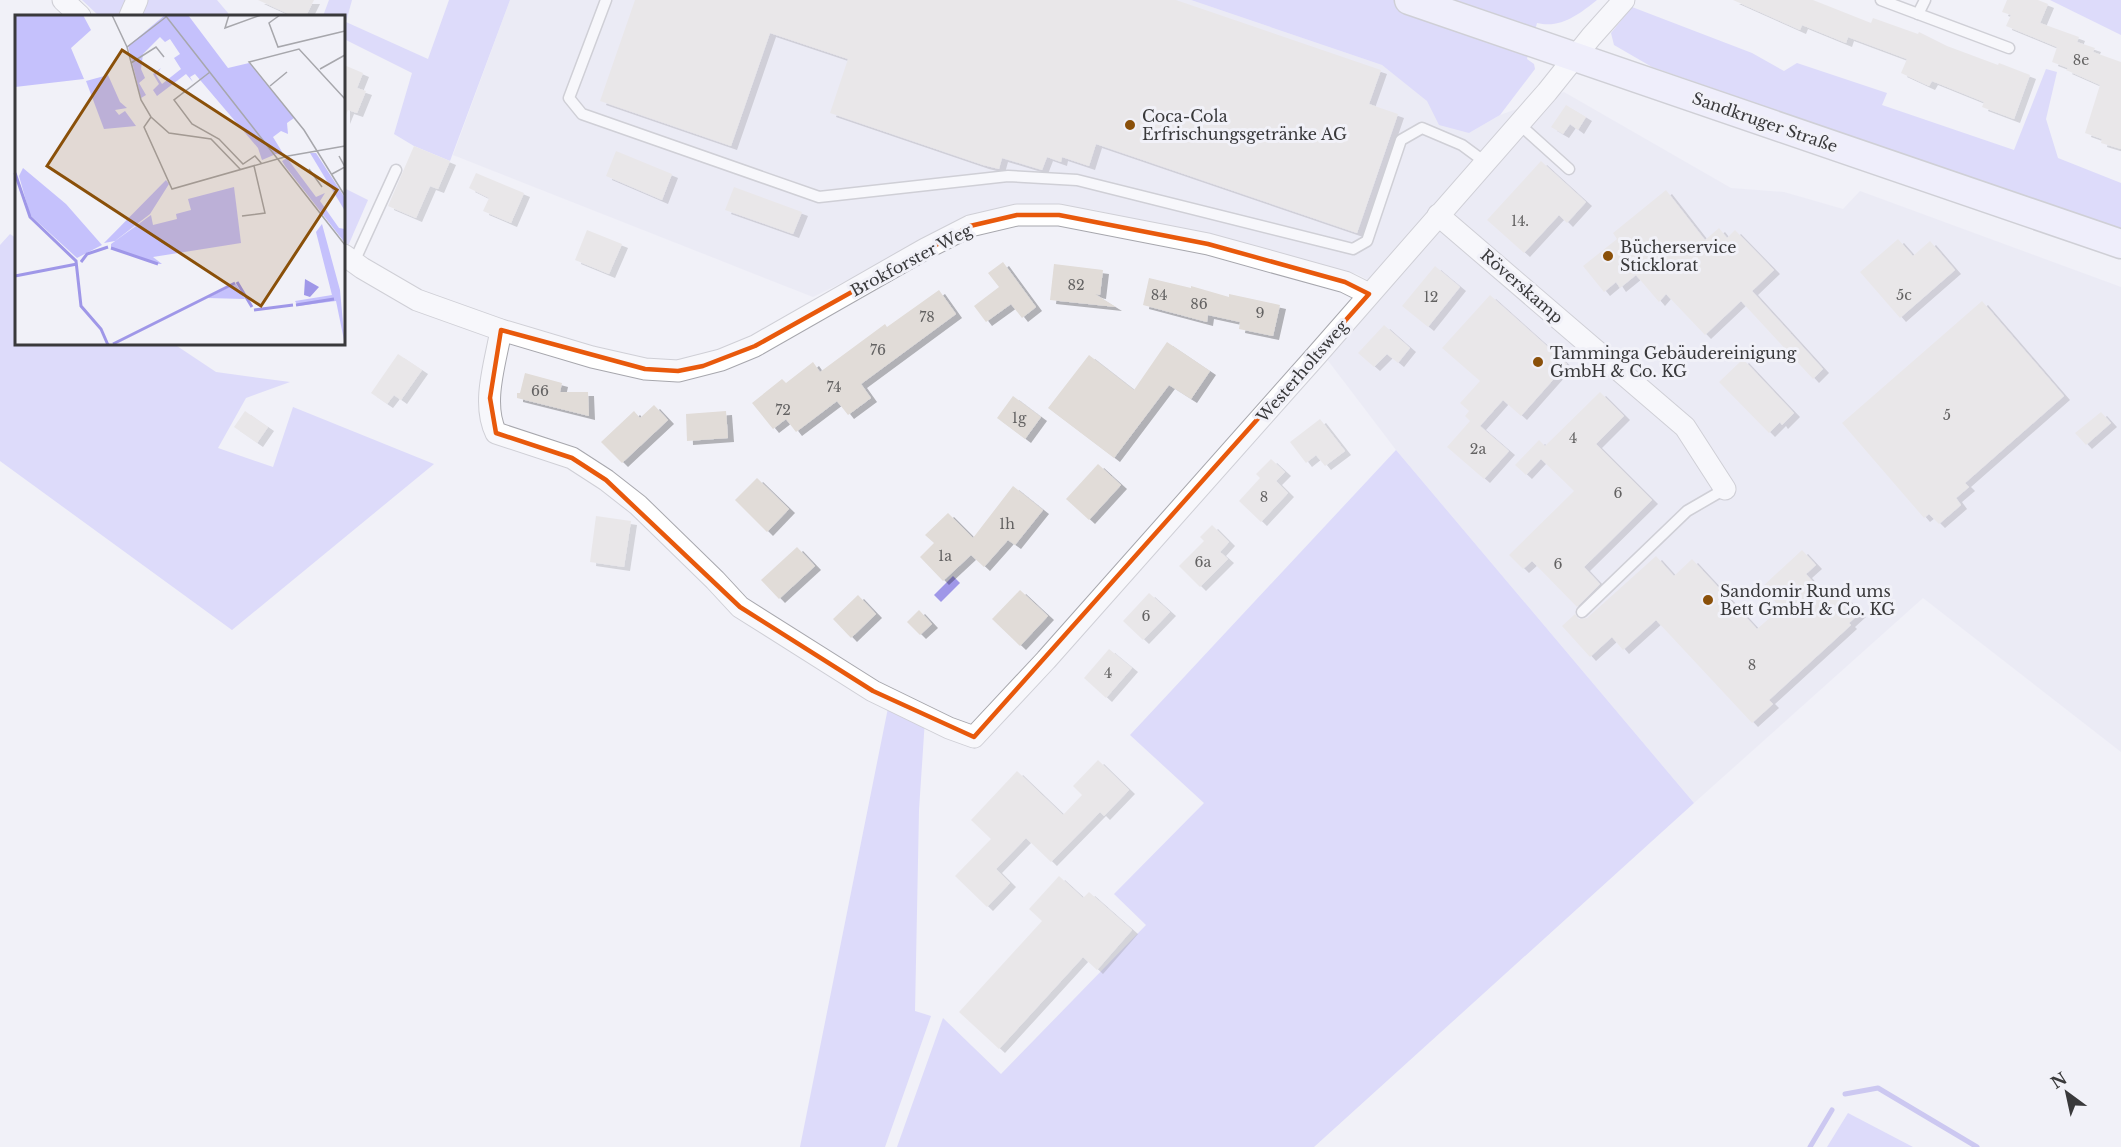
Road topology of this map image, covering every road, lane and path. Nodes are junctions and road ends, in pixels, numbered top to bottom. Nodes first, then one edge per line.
1 (63, 0) edge
2 (137, 0) edge
3 (606, 0) edge
4 (1409, 0) edge
5 (1624, 0) edge
6 (1881, 0) edge
7 (1925, 0) edge
8 (1918, 14) junction
9 (79, 15) edge
10 (130, 15) edge
11 (2009, 48) dead end
12 (1575, 57) junction
13 (1519, 124) junction
14 (1485, 162) junction
15 (1569, 169) dead end
16 (396, 170) dead end
17 (1438, 215) junction
18 (2121, 244) edge
19 (349, 259) edge
20 (1369, 294) junction
21 (501, 330) junction
22 (1725, 489) joint
23 (1582, 612) dead end

1 - 9 street
2 - 10 street
3 - 14 lane
4 - 12 street, Sandkruger Straße
5 - 12 street, Westerholtsweg
6 - 8 lane
7 - 8 lane
8 - 11 lane
12 - 13 street, Westerholtsweg
12 - 18 street, Sandkruger Straße
13 - 14 street, Westerholtsweg
13 - 15 lane
14 - 17 street, Westerholtsweg
16 - 19 lane
17 - 20 street, Westerholtsweg
17 - 22 street, Röverskamp
19 - 21 street, Brokforster Weg
20 - 21 street, Brokforster Weg
20 - 21 street, Westerholtsweg
22 - 23 lane

